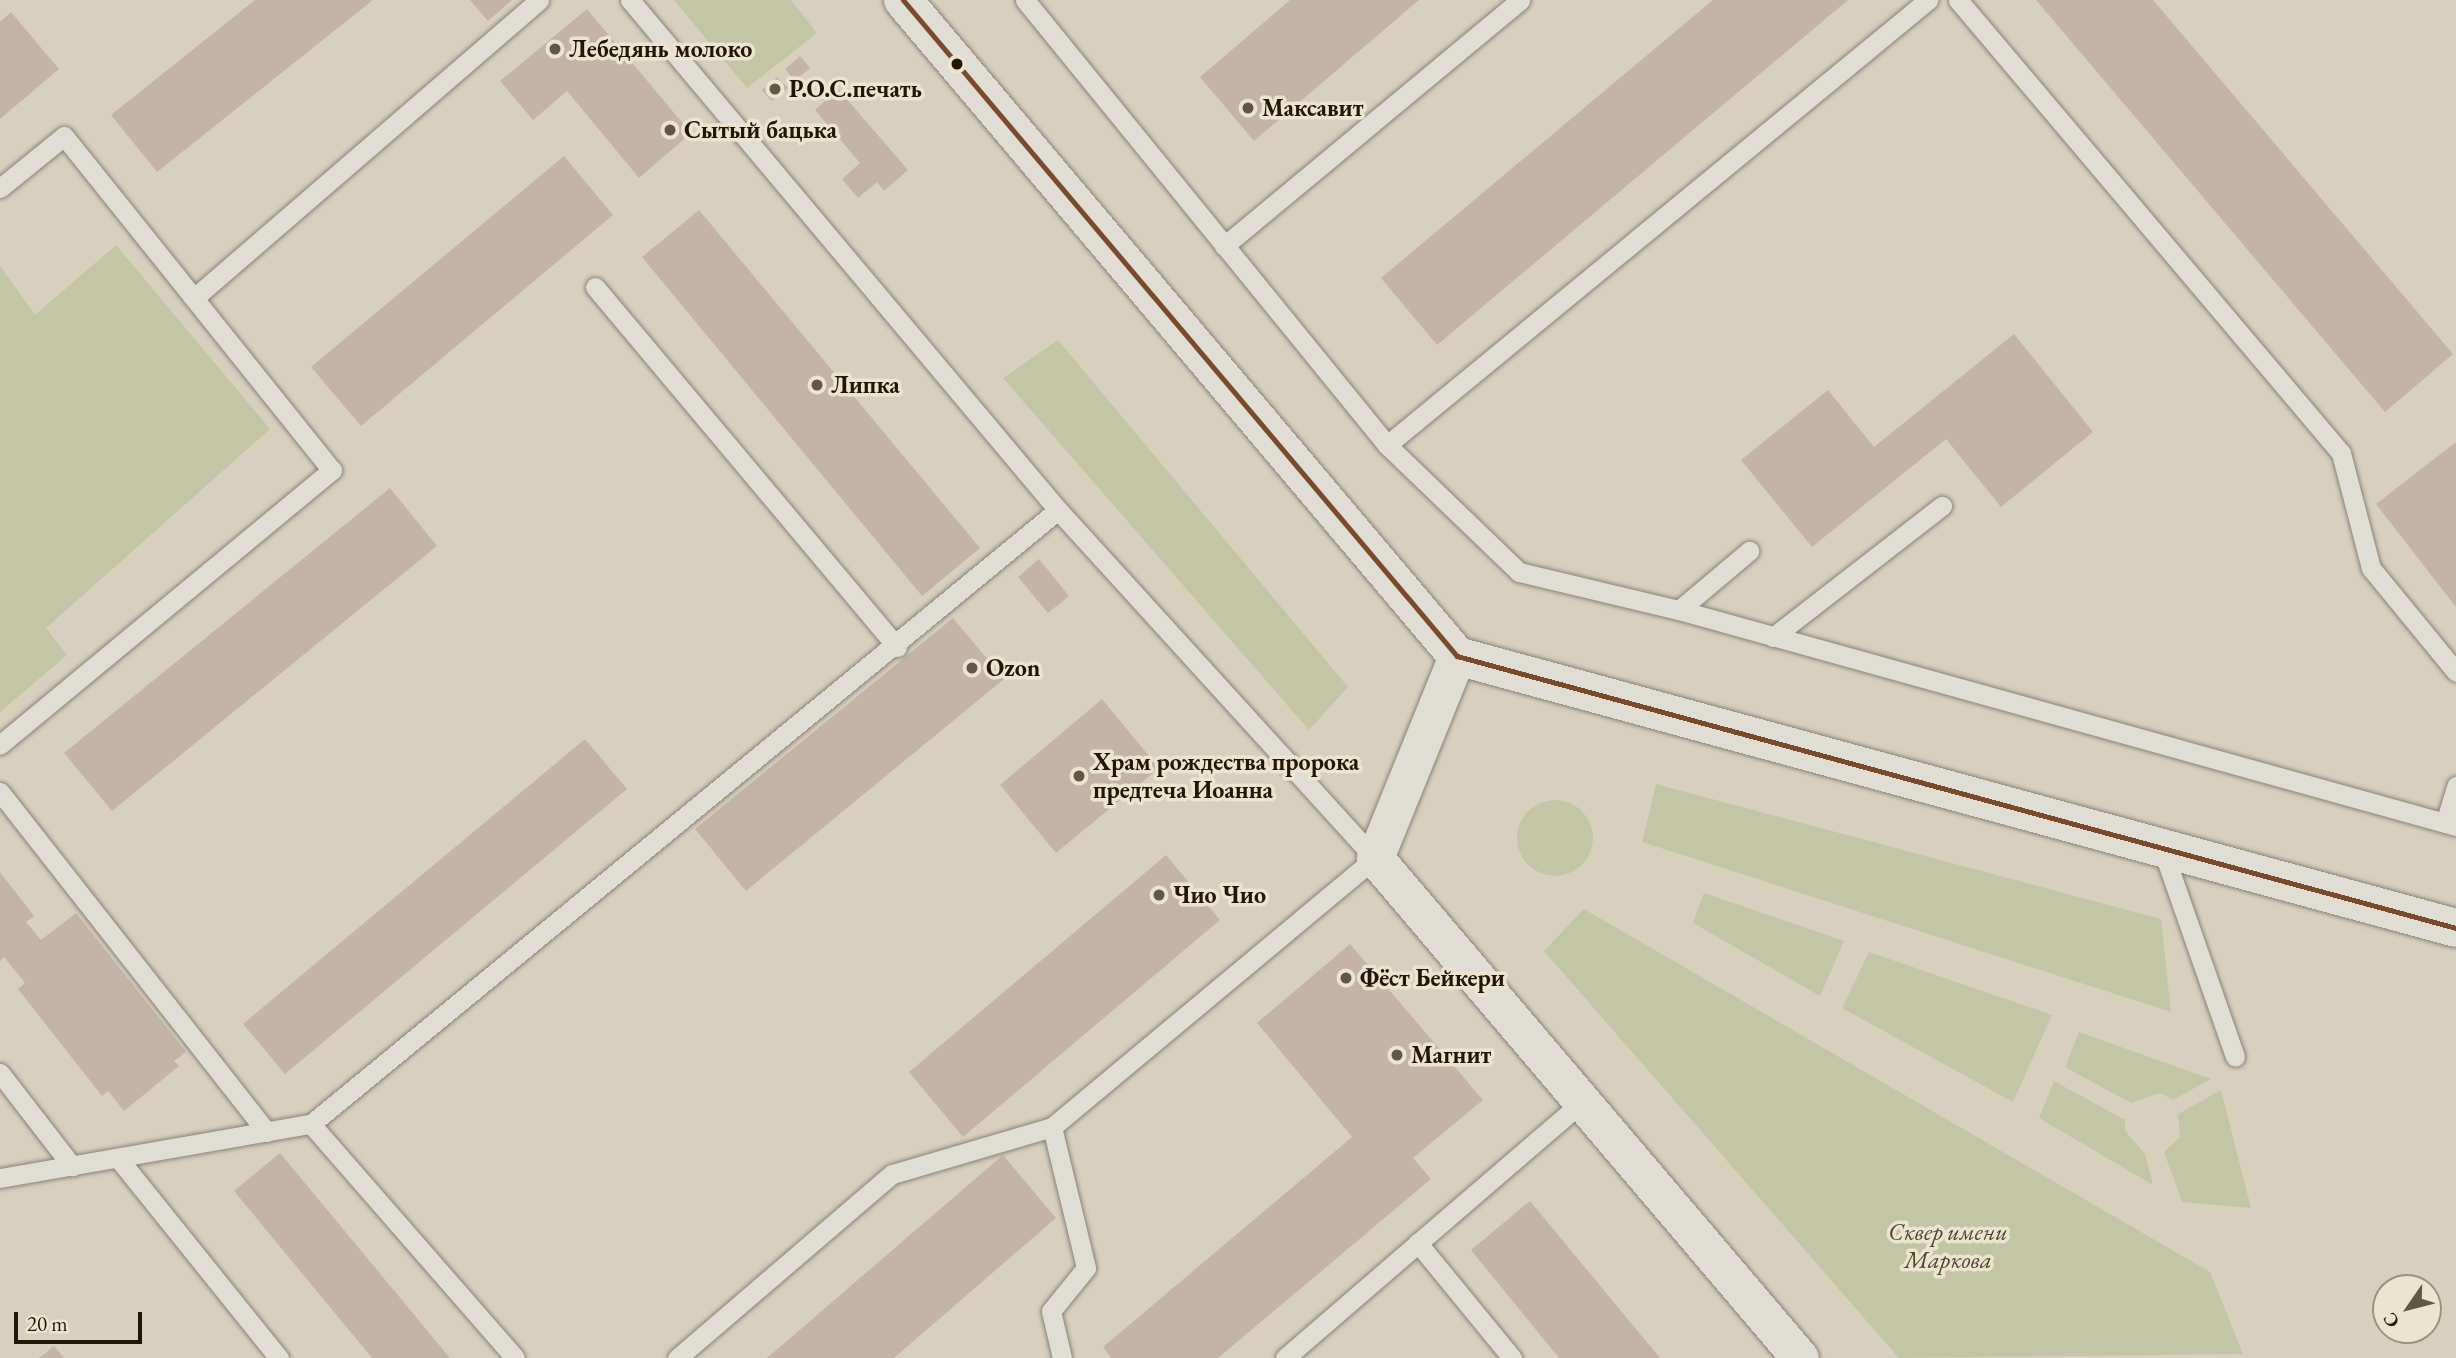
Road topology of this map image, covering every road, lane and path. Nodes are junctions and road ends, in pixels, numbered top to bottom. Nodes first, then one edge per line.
1 (540, 0) edge
2 (630, 0) edge
3 (902, 0) edge
4 (1026, 0) edge
5 (1520, 0) edge
6 (1928, 0) edge
7 (1958, 0) edge
8 (0, 188) edge
9 (1224, 246) junction
10 (595, 287) dead end
11 (194, 298) junction
12 (1387, 445) junction
13 (1942, 506) dead end
14 (1058, 510) junction
15 (1749, 551) dead end
16 (1678, 610) junction
17 (1773, 637) junction
18 (897, 647) junction
19 (1457, 656) junction
20 (2456, 672) edge
21 (0, 745) edge
22 (2456, 786) edge
23 (0, 792) edge
24 (2451, 825) edge
25 (2162, 848) junction
26 (1375, 858) junction
27 (2456, 928) edge
28 (2235, 1057) dead end
29 (0, 1073) edge
30 (1581, 1103) junction
31 (311, 1124) junction
32 (1052, 1127) junction
33 (267, 1132) junction
34 (118, 1158) junction
35 (72, 1166) junction
36 (0, 1178) edge
37 (1418, 1243) junction
38 (279, 1358) edge
39 (515, 1358) edge
40 (677, 1358) edge
41 (1062, 1358) edge
42 (1285, 1358) edge
43 (1512, 1358) edge
44 (1800, 1358) edge

1 - 11 lane
2 - 14 lane
3 - 19 main road
4 - 9 lane
5 - 9 lane
6 - 12 lane
7 - 20 lane
8 - 11 lane
9 - 12 lane
10 - 18 lane
11 - 21 lane
12 - 16 lane
13 - 17 lane
14 - 18 lane
14 - 26 lane
15 - 16 lane
16 - 17 lane
17 - 24 lane
18 - 31 lane
19 - 25 main road
19 - 26 street
22 - 24 lane
23 - 33 lane
25 - 27 main road
25 - 28 lane
26 - 30 street
26 - 32 lane
29 - 35 lane
30 - 37 lane
30 - 44 street
31 - 33 lane
31 - 39 lane
32 - 40 lane
32 - 41 lane
33 - 34 lane
34 - 35 lane
34 - 38 lane
35 - 36 lane
37 - 42 lane
37 - 43 lane

